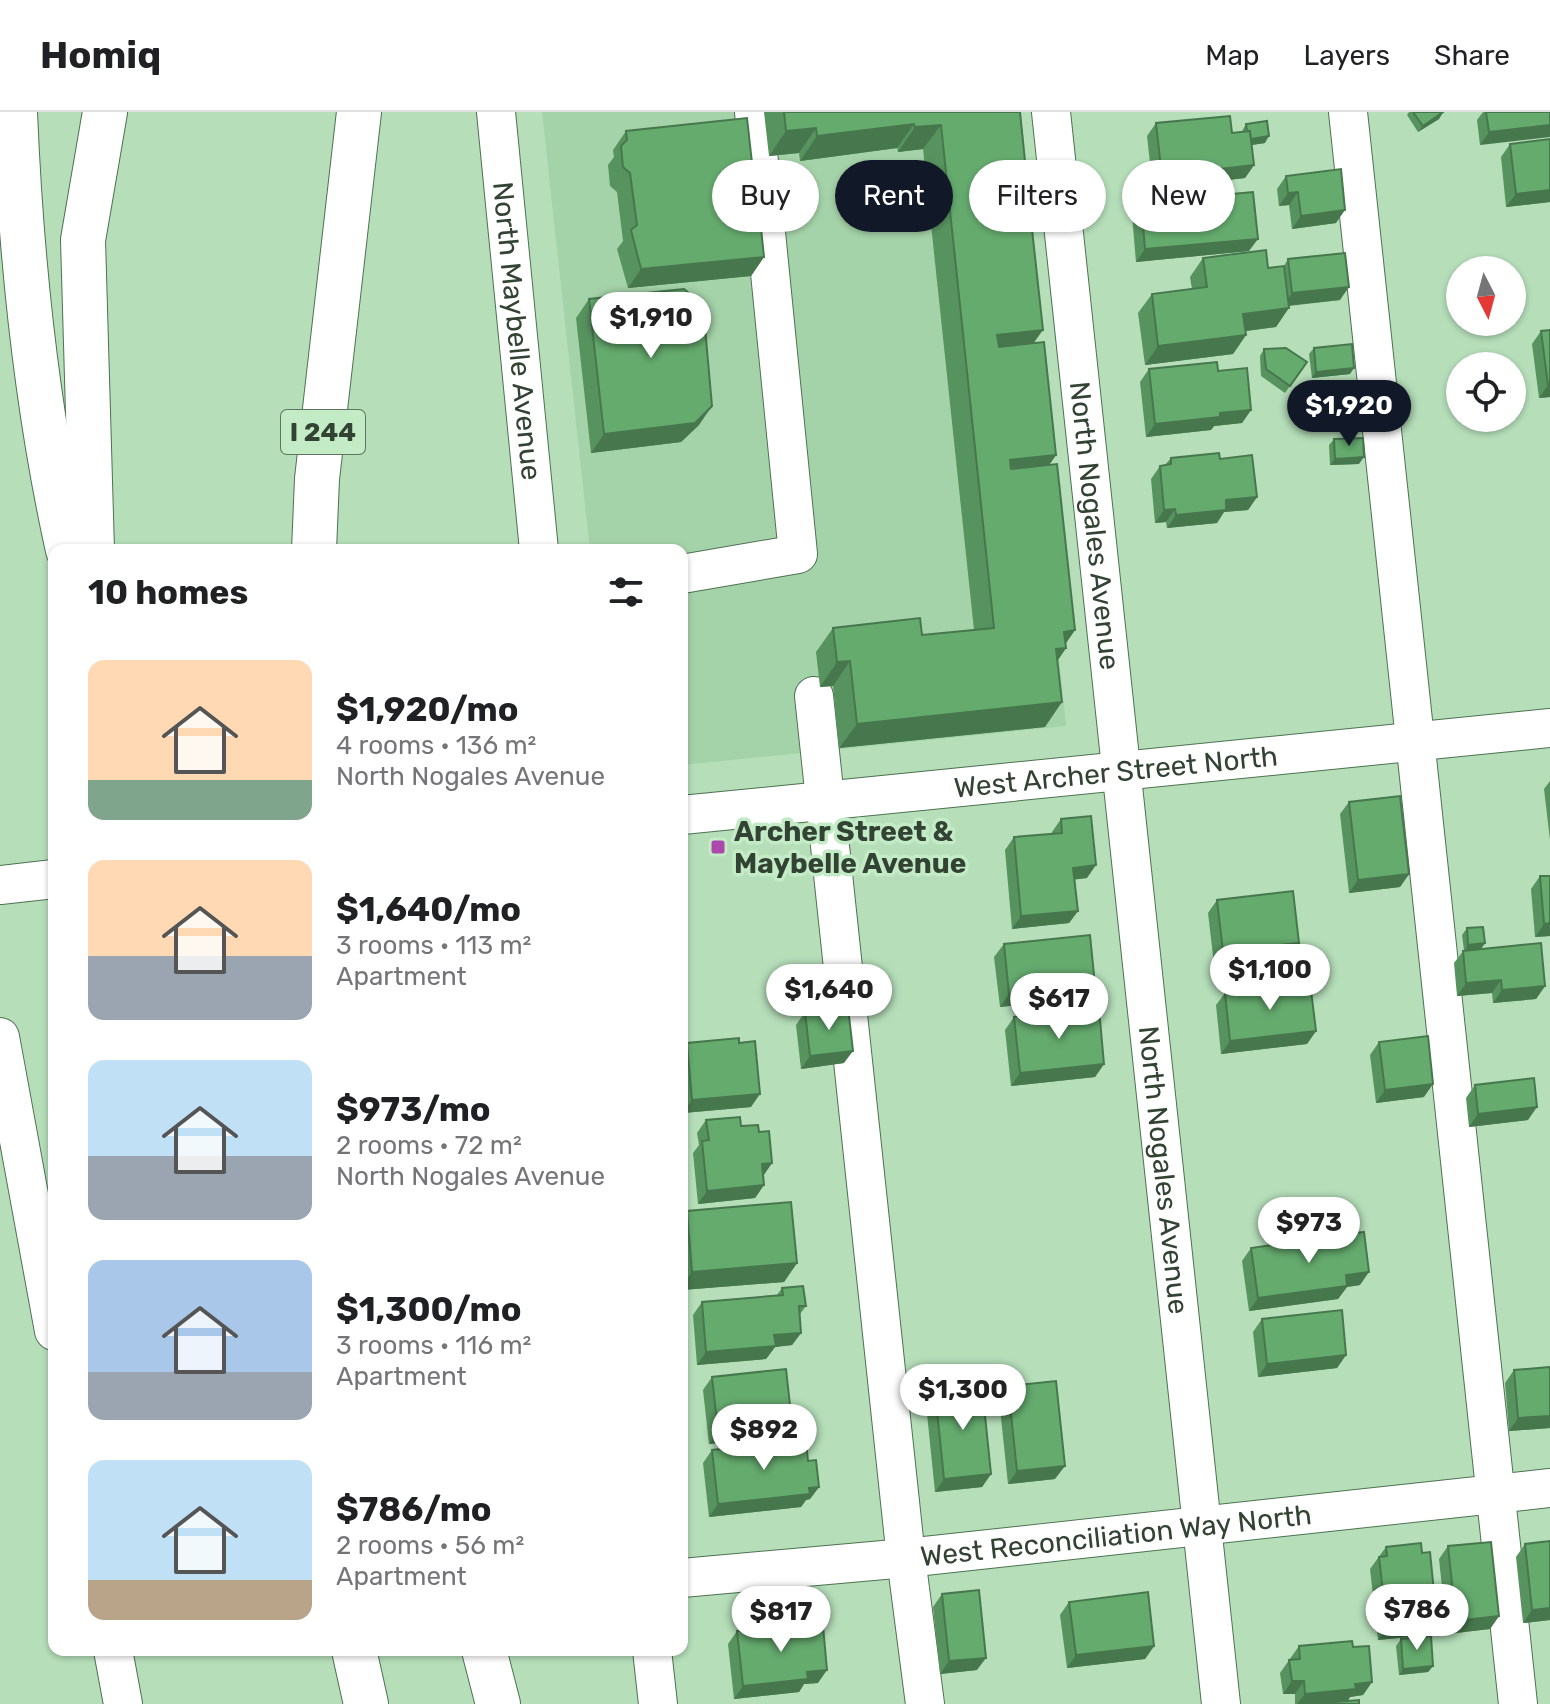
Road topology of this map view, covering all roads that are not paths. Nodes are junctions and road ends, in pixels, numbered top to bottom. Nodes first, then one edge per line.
1 (15, 112) edge
2 (105, 112) edge
3 (359, 112) edge
4 (496, 112) edge
5 (754, 112) edge
6 (1051, 112) edge
7 (1348, 112) edge
8 (67, 544) edge
9 (92, 544) edge
10 (314, 544) edge
11 (538, 544) edge
12 (688, 573) edge
13 (814, 696) dead end
14 (1550, 728) edge
15 (1416, 742) junction
16 (1124, 769) junction
17 (826, 801) junction
18 (688, 814) edge
19 (48, 880) edge
20 (0, 885) edge
21 (0, 1037) edge
22 (48, 1298) edge
23 (1550, 1488) edge
24 (1497, 1494) junction
25 (1201, 1526) junction
26 (906, 1558) junction
27 (688, 1577) edge
28 (114, 1656) edge
29 (355, 1656) edge
30 (486, 1656) edge
31 (653, 1656) edge
32 (498, 1702) edge
33 (123, 1704) edge
34 (366, 1704) edge
35 (658, 1704) edge
36 (925, 1704) edge
37 (1221, 1704) edge
38 (1518, 1704) edge

1 - 8 highway
2 - 9 highway
3 - 10 highway, I 244
4 - 11 street, North Maybelle Avenue
5 - 12 street
6 - 16 street, North Nogales Avenue
7 - 15 street
13 - 17 street
14 - 15 street, West Archer Street North
15 - 16 street, West Archer Street North
15 - 24 street
16 - 17 street, West Archer Street North
16 - 25 street, North Nogales Avenue
17 - 18 street, West Archer Street North
17 - 26 street
19 - 20 street
21 - 22 street
23 - 24 street, West Reconciliation Way North
24 - 25 street, West Reconciliation Way North
24 - 38 street
25 - 26 street, West Reconciliation Way North
25 - 37 street, North Nogales Avenue
26 - 27 street, West Reconciliation Way North
26 - 36 street
28 - 33 street
29 - 34 highway
30 - 32 highway
31 - 35 street

